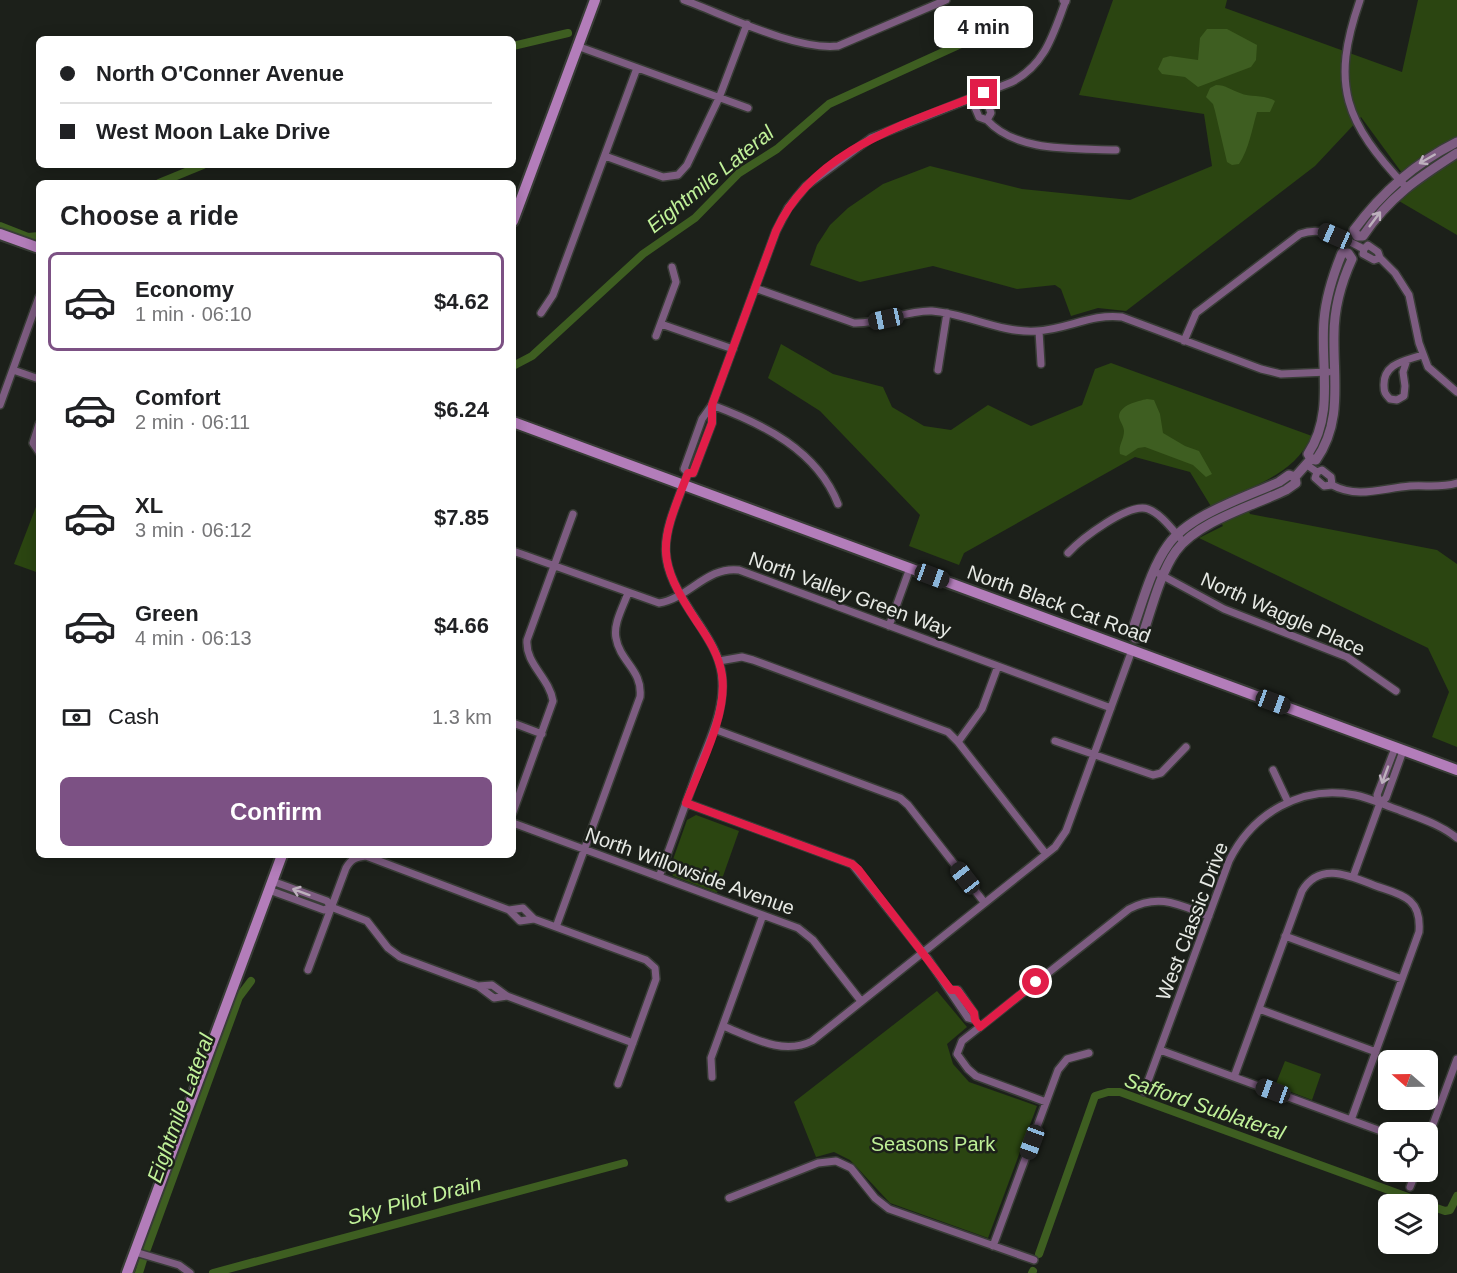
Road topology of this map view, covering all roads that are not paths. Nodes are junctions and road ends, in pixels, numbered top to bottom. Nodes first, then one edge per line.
1 (595, 0) edge
2 (684, 0) edge
3 (946, 0) edge
4 (1065, 0) edge
5 (1360, 0) edge
6 (747, 24) junction
7 (577, 46) junction
8 (637, 68) junction
9 (984, 93) junction
10 (719, 98) junction
11 (971, 98) junction
12 (748, 108) dead end
13 (987, 120) junction
14 (1457, 142) edge
15 (1116, 150) dead end
16 (1457, 153) edge
17 (605, 156) junction
18 (1398, 180) junction
19 (1406, 187) junction
20 (516, 213) edge
21 (0, 234) edge
22 (1353, 244) junction
23 (36, 247) edge
24 (672, 267) dead end
25 (755, 288) junction
26 (36, 305) edge
27 (541, 313) dead end
28 (947, 313) junction
29 (661, 324) junction
30 (1039, 331) junction
31 (656, 336) dead end
32 (1184, 341) junction
33 (733, 349) junction
34 (1422, 355) junction
35 (1407, 360) junction
36 (1041, 364) dead end
37 (938, 370) dead end
38 (16, 371) dead end
39 (1324, 372) junction
40 (1335, 372) junction
41 (36, 378) edge
42 (1457, 393) edge
43 (0, 405) edge
44 (712, 405) junction
45 (516, 423) edge
46 (36, 433) edge
47 (36, 448) edge
48 (1309, 462) junction
49 (1457, 483) edge
50 (683, 485) junction
51 (838, 504) dead end
52 (573, 514) dead end
53 (1181, 538) junction
54 (516, 552) edge
55 (1068, 553) dead end
56 (554, 566) junction
57 (910, 568) junction
58 (1154, 571) junction
59 (1164, 577) junction
60 (628, 593) junction
61 (680, 596) junction
62 (889, 626) junction
63 (1136, 638) junction
64 (1132, 650) junction
65 (719, 661) junction
66 (998, 666) junction
67 (1396, 691) dead end
68 (1111, 708) junction
69 (516, 724) edge
70 (714, 729) junction
71 (542, 734) junction
72 (1055, 741) dead end
73 (958, 742) junction
74 (1186, 747) dead end
75 (1399, 749) junction
76 (1094, 755) junction
77 (1274, 770) dead end
78 (1457, 770) edge
79 (1287, 802) junction
80 (686, 803) junction
81 (1380, 803) junction
82 (516, 804) edge
83 (516, 824) edge
84 (1457, 838) edge
85 (584, 849) junction
86 (1046, 854) junction
87 (281, 858) edge
88 (355, 858) edge
89 (371, 858) edge
90 (659, 877) junction
91 (1353, 877) junction
92 (270, 886) junction
93 (984, 902) junction
94 (331, 907) junction
95 (509, 910) junction
96 (763, 915) junction
97 (1209, 916) junction
98 (534, 919) junction
99 (556, 927) junction
100 (1285, 936) junction
101 (923, 952) junction
102 (308, 970) dead end
103 (1402, 979) junction
104 (478, 986) junction
105 (507, 996) junction
106 (861, 1001) junction
107 (1258, 1010) junction
108 (978, 1023) junction
109 (723, 1026) junction
110 (633, 1043) junction
111 (1160, 1050) junction
112 (1376, 1052) junction
113 (1089, 1053) dead end
114 (1457, 1059) edge
115 (712, 1077) dead end
116 (1234, 1077) junction
117 (618, 1084) dead end
118 (1144, 1092) dead end
119 (1046, 1102) junction
120 (1351, 1120) junction
121 (1434, 1122) edge
122 (1378, 1130) edge
123 (1412, 1182) edge
124 (1410, 1187) dead end
125 (729, 1198) dead end
126 (993, 1246) junction
127 (135, 1252) junction
128 (1034, 1260) dead end
129 (128, 1273) edge
130 (190, 1273) edge

1 - 7 main road
2 - 6 street
3 - 6 street
4 - 9 street
5 - 18 street
6 - 10 street
7 - 8 street
7 - 20 main road
8 - 10 street
8 - 17 street
9 - 11 street
9 - 13 street
10 - 12 street
10 - 17 street
11 - 13 street
11 - 25 street
13 - 15 street
14 -> 18 street
16 - 19 street
17 - 27 street
18 - 19 street
18 - 22 street
22 -> 19 street
21 - 23 main road
22 - 32 street
22 - 34 street
22 - 39 street
22 - 40 street
24 - 29 street
25 - 28 street
25 - 33 street
26 - 43 street
28 - 30 street
28 - 37 street
29 - 31 street
29 - 33 street
30 - 32 street
30 - 36 street
32 - 39 street
33 - 44 street
34 - 35 street
34 - 42 street
35 - 35 street
38 - 41 street
39 - 40 street
39 - 48 street
40 - 48 street
44 - 50 street
44 - 51 street
45 - 50 main road, North Black Cat Road
46 - 47 street
48 - 49 street
48 - 53 street
50 - 57 main road, North Black Cat Road
50 - 61 street
52 - 56 street
53 - 55 street
53 - 58 street
53 - 59 street
54 - 56 street, North Valley Green Way
56 - 60 street, North Valley Green Way
56 - 71 street
57 - 62 street
57 - 64 main road, North Black Cat Road
58 - 59 street, North Waggle Place
58 - 63 street
59 - 63 street
59 - 67 street, North Waggle Place
60 - 61 street, North Valley Green Way
60 - 85 street
61 - 62 street, North Valley Green Way
61 - 65 street
62 - 66 street, North Valley Green Way
63 - 64 street
64 - 68 street
64 - 75 main road, North Black Cat Road
65 - 70 street
65 - 73 street
66 - 68 street, North Valley Green Way
66 - 73 street
68 - 76 street
69 - 71 street
70 - 80 street
70 - 93 street
71 - 82 street
72 - 76 street
73 - 86 street
74 - 76 street
75 - 78 main road, North Black Cat Road
75 - 81 street
76 - 86 street
77 - 79 street
79 - 81 street, West Classic Drive
79 - 97 street, West Classic Drive
80 - 90 street
80 - 101 street
81 - 84 street, West Classic Drive
81 - 91 street
83 - 85 street, North Willowside Avenue
85 - 90 street, North Willowside Avenue
85 - 99 street
86 - 93 street
87 - 92 main road
88 - 94 street
89 - 95 street
90 - 96 street, North Willowside Avenue
91 - 100 street
91 - 103 street
92 - 94 street
92 - 127 main road
93 - 101 street
94 - 102 street
94 - 104 street
95 - 98 street
95 - 98 street
96 - 106 street, North Willowside Avenue
96 - 109 street
97 - 108 street
97 - 111 street, West Classic Drive
98 - 99 street
99 - 110 street
100 - 103 street
100 - 107 street
101 - 106 street
101 - 108 street
103 - 112 street
104 - 105 street
104 - 105 street
105 - 110 street
106 - 109 street
107 - 112 street
107 - 116 street
108 - 119 street
109 - 115 street
110 - 117 street
111 - 116 street
111 - 118 street, West Classic Drive
112 - 120 street
113 - 119 street
114 - 121 street
116 - 120 street
119 - 126 street
120 - 122 street
123 - 124 street
125 - 126 street
126 - 128 street
127 - 129 main road
127 - 130 street

